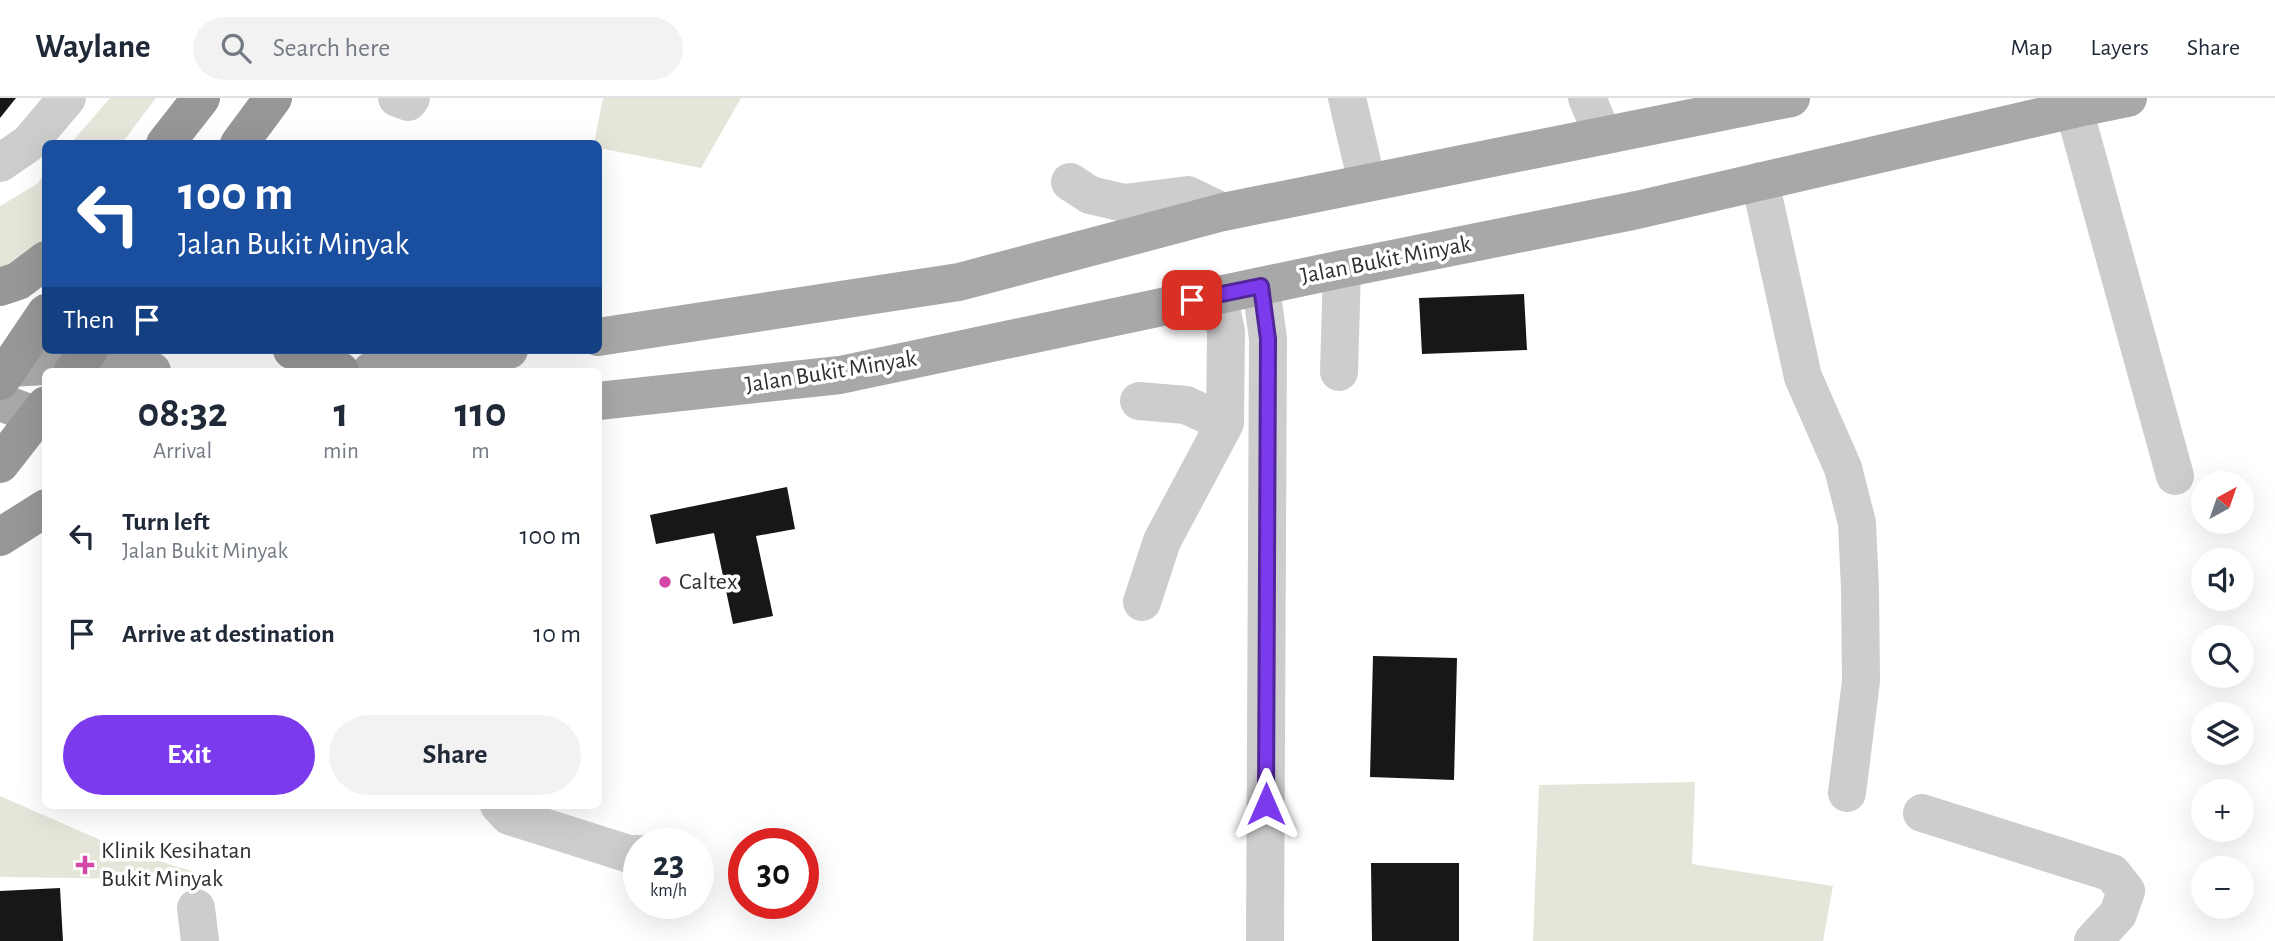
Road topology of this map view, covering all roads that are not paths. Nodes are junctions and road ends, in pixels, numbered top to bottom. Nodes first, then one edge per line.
1 (67, 98) edge
2 (201, 98) edge
3 (273, 98) edge
4 (286, 98) edge
5 (397, 98) edge
6 (411, 98) edge
7 (1347, 98) edge
8 (1587, 98) edge
9 (1791, 98) edge
10 (2128, 98) edge
11 (2067, 103) edge
12 (1991, 113) edge
13 (1603, 136) junction
14 (168, 140) edge
15 (242, 140) edge
16 (271, 140) edge
17 (0, 163) edge
18 (1760, 181) junction
19 (1070, 182) dead end
20 (1367, 183) junction
21 (1223, 212) junction
22 (42, 263) edge
23 (1342, 269) junction
24 (1261, 286) junction
25 (0, 287) edge
26 (1218, 295) junction
27 (42, 319) edge
28 (602, 336) edge
29 (301, 354) edge
30 (483, 354) edge
31 (80, 362) edge
32 (53, 368) edge
33 (128, 368) edge
34 (334, 368) edge
35 (390, 368) edge
36 (42, 370) edge
37 (1339, 372) dead end
38 (3, 379) edge
39 (1139, 401) dead end
40 (602, 405) edge
41 (42, 412) edge
42 (42, 414) edge
43 (1225, 423) junction
44 (0, 464) edge
45 (2175, 476) dead end
46 (42, 511) edge
47 (0, 537) edge
48 (1142, 602) dead end
49 (1847, 793) dead end
50 (503, 809) edge
51 (1922, 813) dead end
52 (623, 852) edge
53 (1265, 941) edge
54 (2093, 941) edge

1 - 17 street
2 - 14 highway
3 - 15 highway
4 - 16 highway
5 - 6 street
7 - 20 street
8 - 13 street
9 - 13 main road
10 - 11 main road, Jalan Bukit Minyak
11 - 12 main road, Jalan Bukit Minyak
11 - 45 street
12 - 18 main road, Jalan Bukit Minyak
13 - 20 main road
18 - 23 main road, Jalan Bukit Minyak
18 - 49 street
19 - 21 street
20 - 21 main road
21 - 28 main road
22 - 25 highway
23 - 24 main road, Jalan Bukit Minyak
23 - 37 street
24 - 26 main road, Jalan Bukit Minyak
24 - 53 street
26 - 40 main road, Jalan Bukit Minyak
26 - 43 street
27 - 38 highway
29 - 34 highway
30 - 35 main road
31 - 32 main road
31 - 33 main road
36 - 38 main road
38 - 41 main road
39 - 43 street
42 - 44 highway
43 - 48 street
46 - 47 highway
50 - 52 street
51 - 54 street

